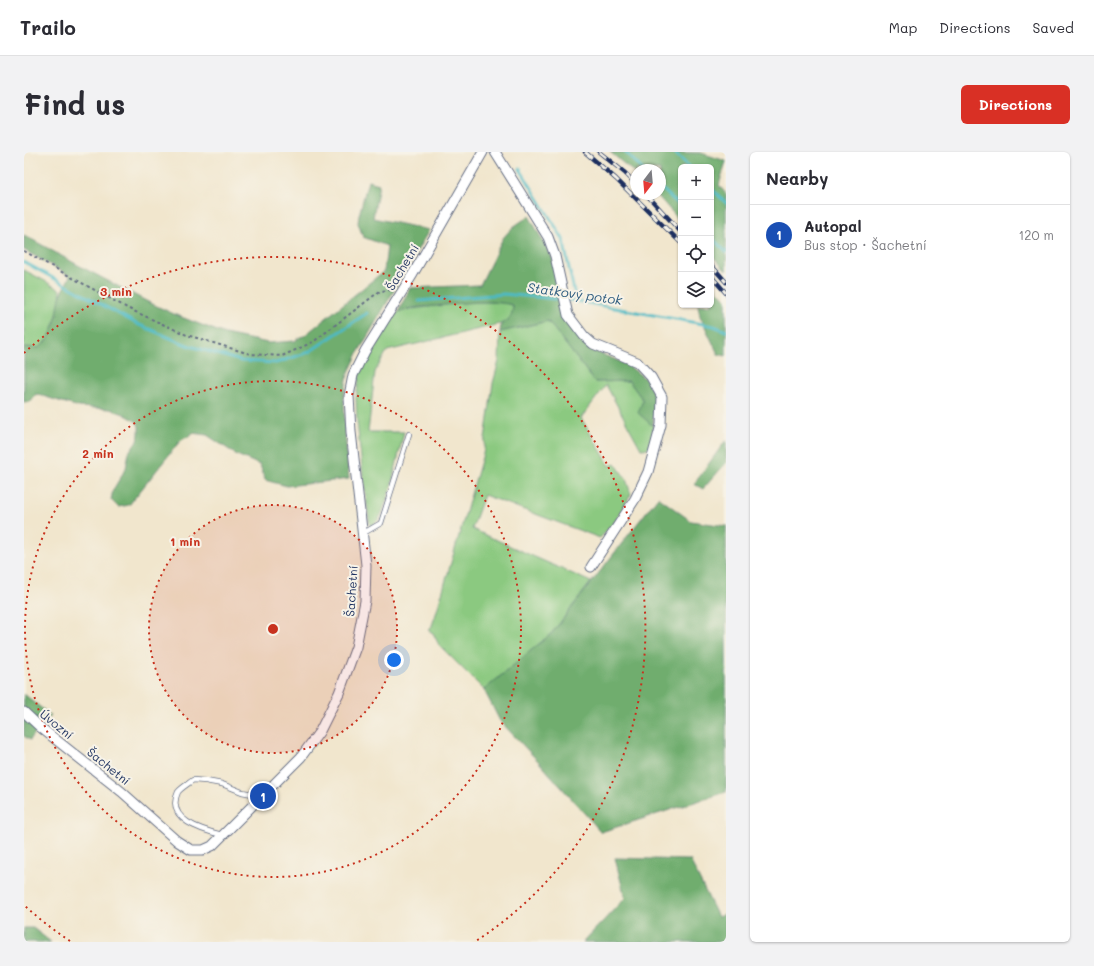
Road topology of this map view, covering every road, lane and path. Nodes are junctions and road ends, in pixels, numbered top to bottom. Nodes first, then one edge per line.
1 (483, 152) edge
2 (494, 152) edge
3 (24, 251) edge
4 (403, 289) junction
5 (409, 434) dead end
6 (362, 534) junction
7 (591, 567) dead end
8 (24, 712) edge
9 (76, 755) joint
10 (263, 796) junction
11 (222, 835) junction

1 - 4 street, Šachetní
2 - 7 street
3 - 4 path
4 - 6 street, Šachetní
5 - 6 lane
6 - 10 street, Šachetní
8 - 9 street, Úvozní
9 - 11 street, Šachetní
10 - 11 street, Šachetní
10 - 11 lane

